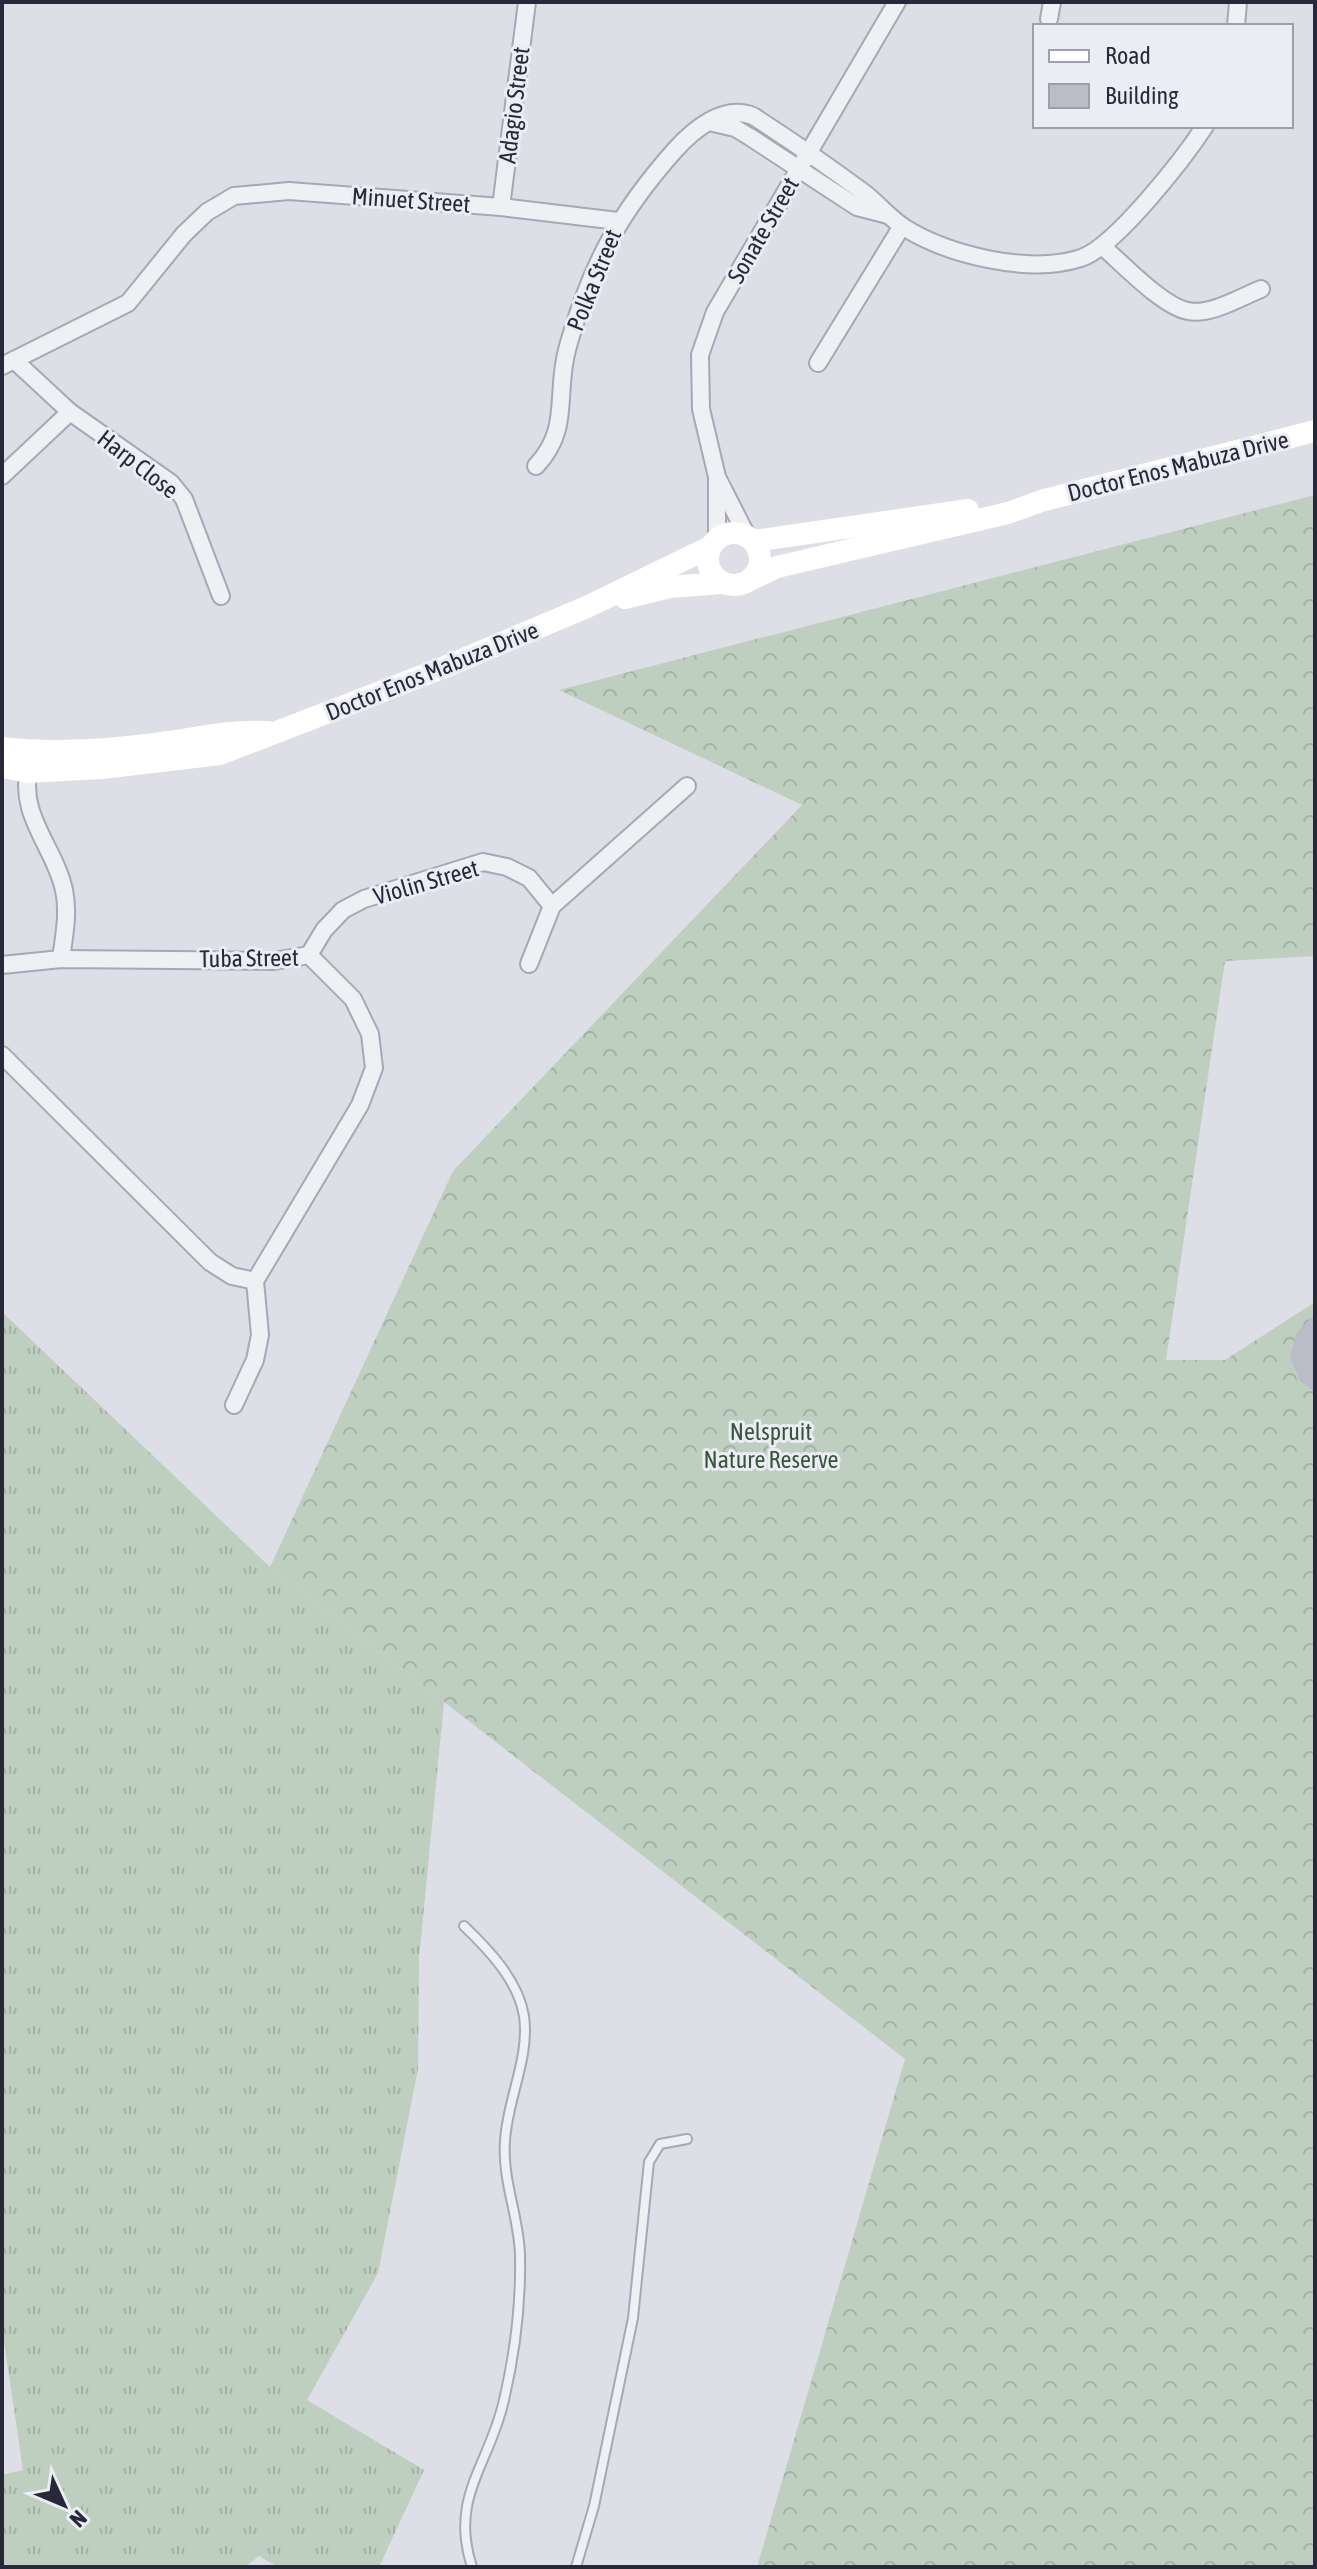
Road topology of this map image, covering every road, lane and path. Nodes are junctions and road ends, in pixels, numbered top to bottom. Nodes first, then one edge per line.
1 (527, 2) edge
2 (897, 2) edge
3 (1052, 2) edge
4 (1238, 2) edge
5 (1049, 19) dead end
6 (1236, 24) edge
7 (1203, 128) edge
8 (803, 161) junction
9 (501, 207) junction
10 (618, 221) junction
11 (896, 221) junction
12 (1102, 246) junction
13 (1261, 289) dead end
14 (8, 363) edge
15 (818, 363) dead end
16 (70, 412) junction
17 (1315, 431) edge
18 (536, 466) dead end
19 (2, 476) edge
20 (717, 477) junction
21 (1041, 501) junction
22 (750, 538) junction
23 (713, 543) junction
24 (752, 579) junction
25 (722, 583) junction
26 (221, 596) dead end
27 (589, 606) junction
28 (2, 748) edge
29 (31, 762) junction
30 (2, 767) edge
31 (687, 786) dead end
32 (552, 906) junction
33 (309, 955) junction
34 (61, 959) junction
35 (529, 964) dead end
36 (2, 965) edge
37 (2, 1055) edge
38 (255, 1281) junction
39 (234, 1405) dead end
40 (464, 1926) dead end
41 (687, 2139) dead end
42 (472, 2567) edge
43 (576, 2567) edge

1 - 9 street, Adagio Street
2 - 8 street, Sonate Street
3 - 5 street
4 - 6 street
7 - 12 street
8 - 10 street, Polka Street
8 - 11 street, Polka Street
8 - 20 street, Sonate Street
9 - 10 street, Minuet Street
9 - 14 street, Minuet Street
10 - 18 street, Polka Street
11 - 12 street, Polka Street
11 - 15 street
12 - 13 street
14 - 16 street, Harp Close
16 - 19 street
16 - 26 street, Harp Close
17 - 21 main road, Doctor Enos Mabuza Drive
20 - 22 street, Sonate Street
20 - 23 street, Sonate Street
21 - 22 main road, Doctor Enos Mabuza Drive
21 - 24 main road, Doctor Enos Mabuza Drive
22 - 23 main road
22 - 24 main road
23 - 25 main road
23 - 27 main road, Doctor Enos Mabuza Drive
24 - 25 main road
25 - 27 main road, Doctor Enos Mabuza Drive
27 - 29 main road, Doctor Enos Mabuza Drive
28 - 29 main road, Doctor Enos Mabuza Drive
29 - 30 main road, Doctor Enos Mabuza Drive
29 - 34 street
31 - 32 street
32 - 33 street, Violin Street
32 - 35 street
33 - 34 street, Tuba Street
33 - 38 street, Tuba Street
34 - 36 street, Tuba Street
37 - 38 street
38 - 39 street
40 - 42 lane
41 - 43 lane

